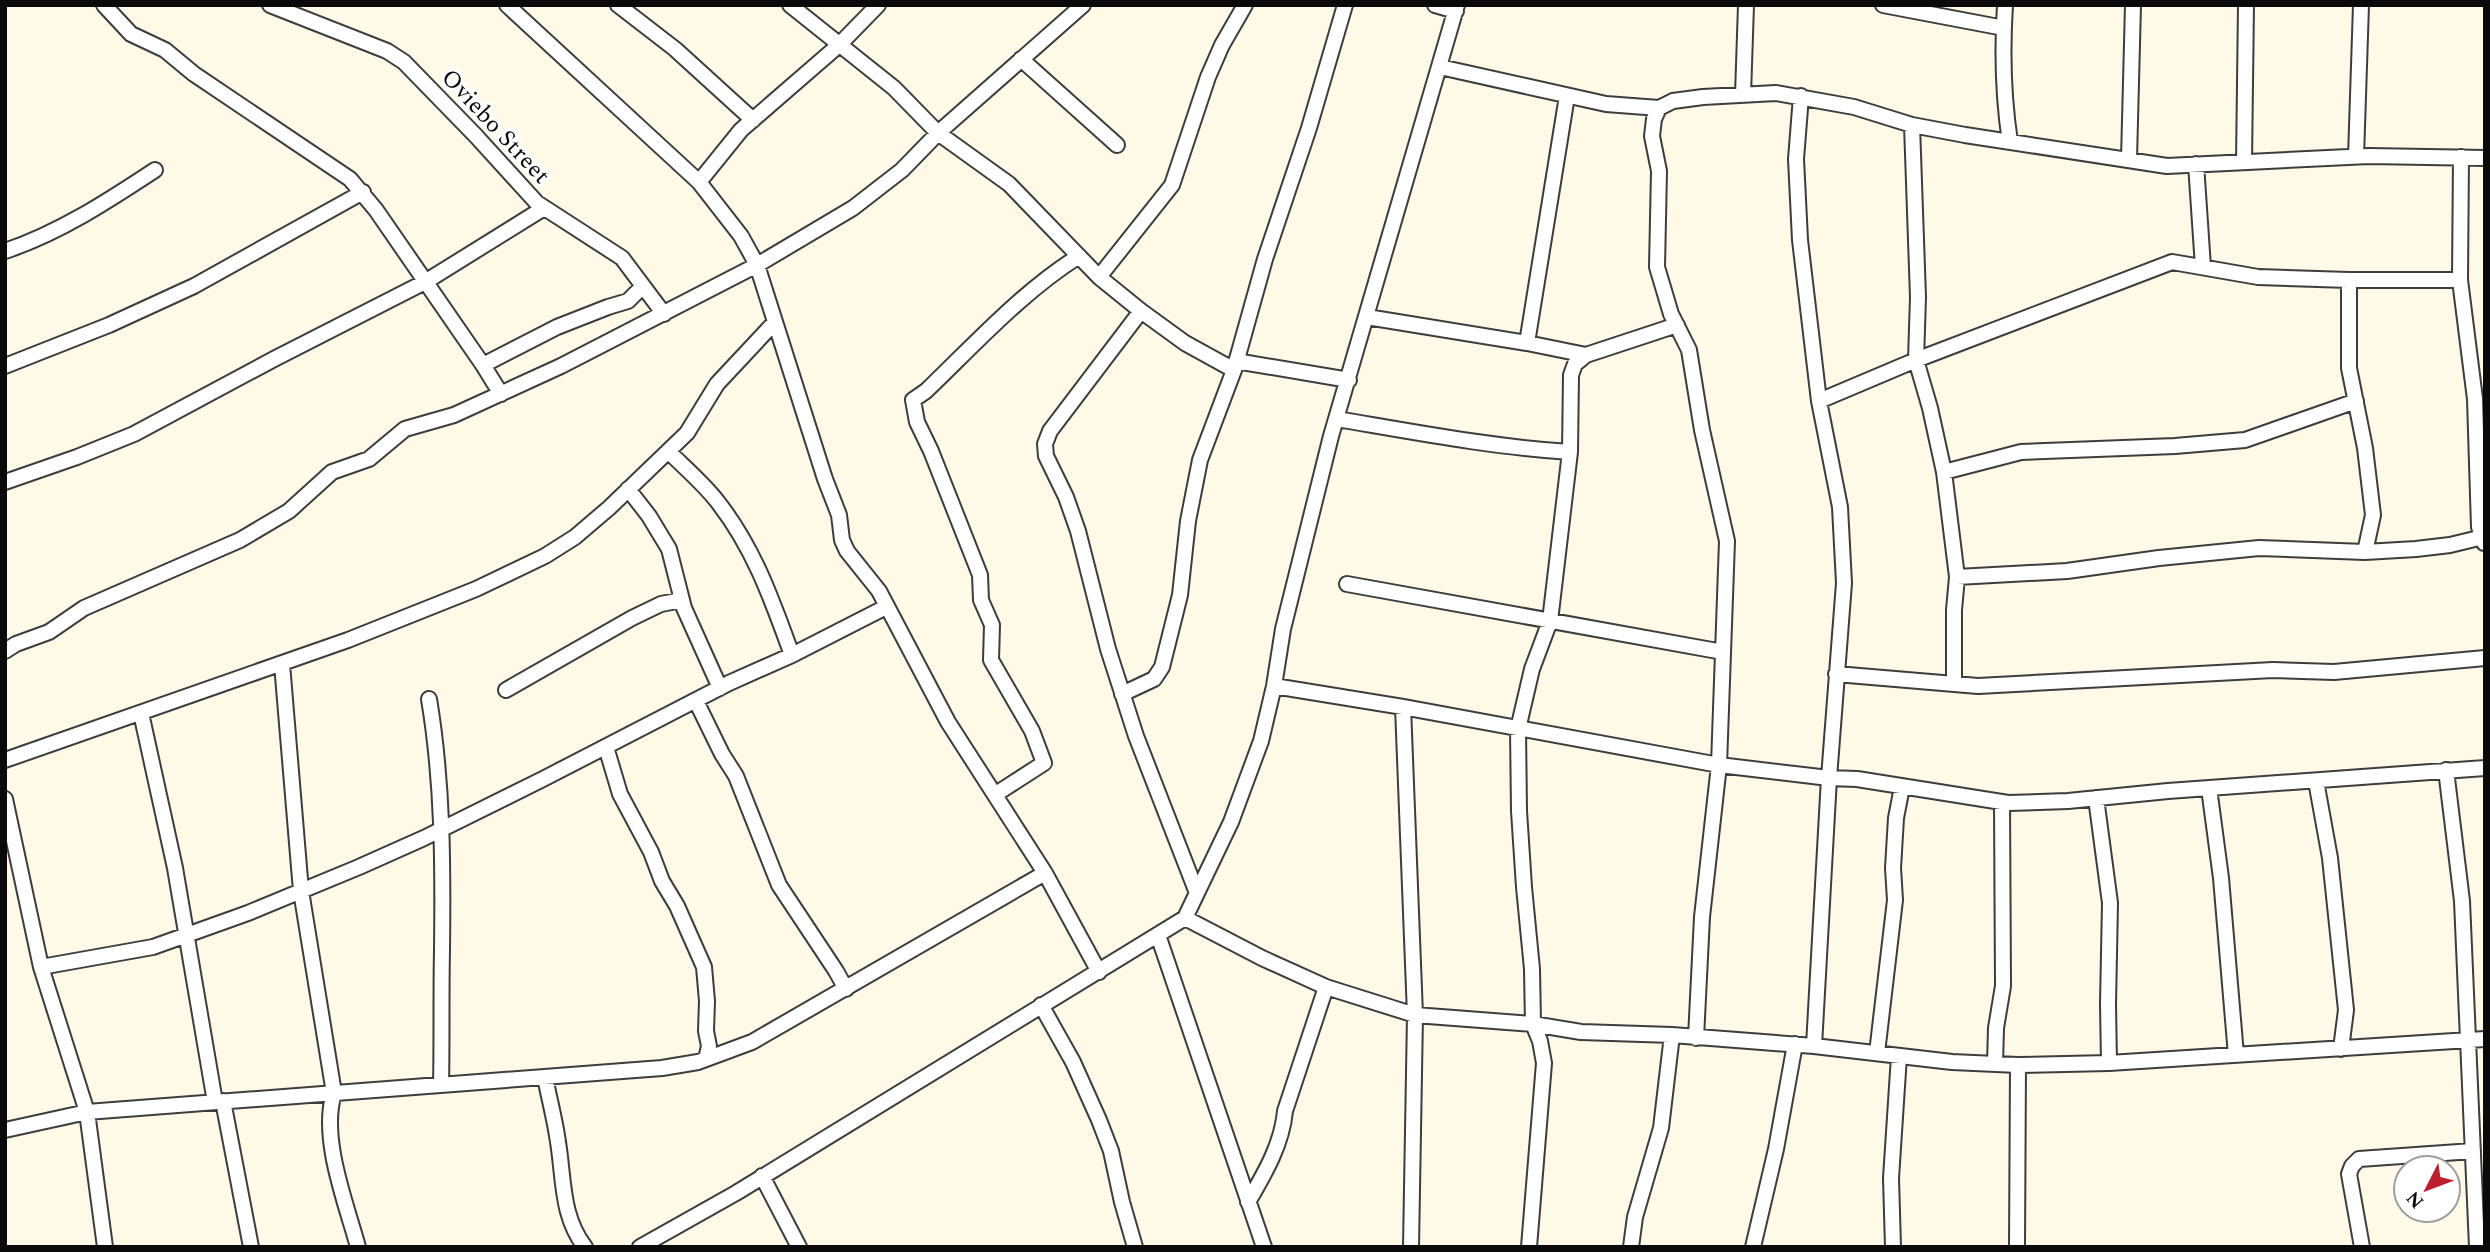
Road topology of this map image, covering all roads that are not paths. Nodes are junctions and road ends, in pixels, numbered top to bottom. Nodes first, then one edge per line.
1 (104, 5) edge
2 (270, 5) edge
3 (507, 5) edge
4 (618, 5) edge
5 (790, 5) edge
6 (878, 5) edge
7 (1083, 5) edge
8 (1245, 5) edge
9 (1345, 5) edge
10 (1435, 5) edge
11 (1746, 5) edge
12 (1883, 5) edge
13 (2005, 5) edge
14 (2133, 5) edge
15 (2246, 5) edge
16 (2361, 5) edge
17 (1457, 8) edge
18 (2004, 28) junction
19 (839, 45) junction
20 (1021, 59) junction
21 (1440, 67) junction
22 (1743, 94) junction
23 (1567, 96) junction
24 (1801, 96) junction
25 (1659, 108) junction
26 (753, 120) junction
27 (1912, 125) junction
28 (938, 133) junction
29 (2010, 142) junction
30 (1117, 145) dead end
31 (2356, 157) junction
32 (2461, 157) junction
33 (2485, 158) edge
34 (2129, 159) junction
35 (2244, 162) junction
36 (2196, 164) junction
37 (155, 170) dead end
38 (699, 182) junction
39 (363, 192) junction
40 (544, 208) junction
41 (5, 251) edge
42 (1079, 256) junction
43 (757, 265) junction
44 (2203, 267) junction
45 (1100, 277) junction
46 (2349, 280) junction
47 (2460, 281) junction
48 (425, 282) junction
49 (643, 286) junction
50 (1142, 311) junction
51 (664, 314) junction
52 (1367, 317) junction
53 (774, 323) junction
54 (1677, 325) junction
55 (1527, 343) junction
56 (1586, 355) junction
57 (1916, 360) junction
58 (483, 365) junction
59 (5, 366) edge
60 (1235, 366) junction
61 (1349, 380) junction
62 (501, 394) junction
63 (1819, 401) junction
64 (2356, 401) junction
65 (1337, 419) junction
66 (668, 451) junction
67 (1570, 452) junction
68 (1944, 472) junction
69 (5, 482) edge
70 (628, 489) junction
71 (2484, 540) edge
72 (2365, 552) junction
73 (1957, 577) junction
74 (1347, 584) dead end
75 (682, 600) junction
76 (886, 607) junction
77 (1550, 621) junction
78 (5, 651) edge
79 (1723, 652) junction
80 (792, 655) junction
81 (2485, 658) edge
82 (282, 664) junction
83 (1836, 674) junction
84 (1954, 684) junction
85 (1275, 686) junction
86 (720, 688) junction
87 (506, 690) dead end
88 (1122, 694) junction
89 (429, 699) dead end
90 (696, 701) junction
91 (1403, 707) junction
92 (141, 713) junction
93 (1518, 729) junction
94 (606, 747) junction
95 (5, 760) edge
96 (1719, 765) junction
97 (2485, 768) edge
98 (2446, 770) junction
99 (1829, 778) junction
100 (2316, 781) junction
101 (1902, 787) junction
102 (2209, 788) junction
103 (996, 794) junction
104 (2096, 798) junction
105 (5, 799) edge
106 (2002, 802) junction
107 (442, 829) junction
108 (11, 852) edge
109 (1045, 873) junction
110 (301, 891) junction
111 (1197, 892) junction
112 (1185, 918) junction
113 (1158, 934) junction
114 (186, 936) junction
115 (41, 967) junction
116 (1099, 972) junction
117 (1326, 987) junction
118 (846, 989) junction
119 (1041, 1005) junction
120 (1415, 1015) junction
121 (1533, 1024) junction
122 (1672, 1035) junction
123 (1696, 1038) junction
124 (2485, 1039) edge
125 (2468, 1040) junction
126 (1795, 1044) junction
127 (1814, 1045) junction
128 (2341, 1049) junction
129 (1877, 1053) junction
130 (2236, 1055) junction
131 (1899, 1056) junction
132 (706, 1059) junction
133 (2109, 1063) junction
134 (1995, 1064) junction
135 (2018, 1065) junction
136 (545, 1077) junction
137 (441, 1085) junction
138 (334, 1093) junction
139 (219, 1102) junction
140 (87, 1112) junction
141 (5, 1130) edge
142 (2473, 1151) junction
143 (762, 1176) junction
144 (1248, 1202) junction
145 (105, 1247) edge
146 (251, 1247) edge
147 (358, 1247) edge
148 (585, 1247) edge
149 (640, 1247) edge
150 (799, 1247) edge
151 (1135, 1247) edge
152 (1264, 1247) edge
153 (1411, 1247) edge
154 (1529, 1247) edge
155 (1631, 1247) edge
156 (1753, 1247) edge
157 (1893, 1247) edge
158 (2017, 1247) edge
159 (2362, 1247) edge
160 (2477, 1247) edge

1 - 39 street
2 - 40 street, Oviebo Street
3 - 38 street
4 - 26 street
5 - 19 street
6 - 19 street
7 - 20 street
8 - 45 street
9 - 60 street
10 - 17 street
11 - 22 street
12 - 18 street
13 - 18 street
14 - 34 street
15 - 35 street
16 - 31 street
17 - 21 street
18 - 29 street
19 - 26 street
19 - 28 street
20 - 28 street
20 - 30 street
21 - 23 street
21 - 52 street
22 - 24 street
22 - 25 street
23 - 25 street
23 - 55 street
24 - 27 street
24 - 63 street
25 - 54 street
26 - 38 street
27 - 29 street
27 - 57 street
28 - 42 street
28 - 43 street
29 - 34 street
31 - 32 street
31 - 35 street
32 - 33 street
32 - 47 street
34 - 36 street
35 - 36 street
36 - 44 street
37 - 41 street
38 - 43 street
39 - 48 street
39 - 59 street
40 - 48 street
40 - 49 street, Oviebo Street
42 - 45 street
42 - 103 street
43 - 51 street
43 - 53 street
44 - 46 street
44 - 57 street
45 - 50 street
46 - 47 street
46 - 64 street
47 - 71 street
48 - 58 street
48 - 69 street
49 - 51 street, Oviebo Street
49 - 58 street
50 - 60 street
50 - 88 street
51 - 62 street
52 - 55 street
52 - 61 street
53 - 66 street
53 - 76 street
54 - 56 street
54 - 79 street
55 - 56 street
56 - 67 street
57 - 63 street
57 - 68 street
58 - 62 street
60 - 61 street
60 - 88 street
61 - 65 street
62 - 78 street
63 - 83 street
64 - 68 street
64 - 72 street
65 - 67 street
65 - 85 street
66 - 70 street
66 - 80 street
67 - 77 street
68 - 73 street
70 - 75 street
70 - 82 street
71 - 72 street
72 - 73 street
73 - 84 street
74 - 77 street
75 - 86 street
75 - 87 street
76 - 80 street
76 - 103 street
77 - 79 street
77 - 93 street
79 - 96 street
80 - 86 street
81 - 84 street
82 - 92 street
82 - 110 street
83 - 84 street
83 - 99 street
85 - 91 street
85 - 111 street
86 - 90 street
88 - 111 street
89 - 107 street
90 - 94 street
90 - 118 street
91 - 93 street
91 - 120 street
92 - 95 street
92 - 114 street
93 - 96 street
93 - 121 street
94 - 107 street
94 - 132 street
96 - 99 street
96 - 123 street
97 - 98 street
98 - 100 street
98 - 125 street
99 - 101 street
99 - 127 street
100 - 102 street
100 - 128 street
101 - 106 street
101 - 129 street
102 - 104 street
102 - 130 street
103 - 109 street
104 - 106 street
104 - 133 street
105 - 108 street
106 - 134 street
107 - 110 street
107 - 137 street
108 - 115 street
109 - 116 street
109 - 118 street
110 - 114 street
110 - 138 street
111 - 112 street
112 - 113 street
112 - 117 street
113 - 116 street
113 - 144 street
114 - 115 street
114 - 139 street
115 - 140 street
116 - 119 street
117 - 120 street
117 - 144 street
118 - 132 street
119 - 143 street
119 - 151 street
120 - 121 street
120 - 153 street
121 - 122 street
121 - 154 street
122 - 123 street
122 - 155 street
123 - 126 street
124 - 125 street
125 - 128 street
125 - 142 street
126 - 127 street
126 - 156 street
127 - 129 street
128 - 130 street
129 - 131 street
130 - 133 street
131 - 134 street
131 - 157 street
132 - 136 street
133 - 135 street
134 - 135 street
135 - 158 street
136 - 137 street
136 - 148 street
137 - 138 street
138 - 139 street
138 - 147 street
139 - 140 street
139 - 146 street
140 - 141 street
140 - 145 street
142 - 159 street
142 - 160 street
143 - 149 street
143 - 150 street
144 - 152 street

